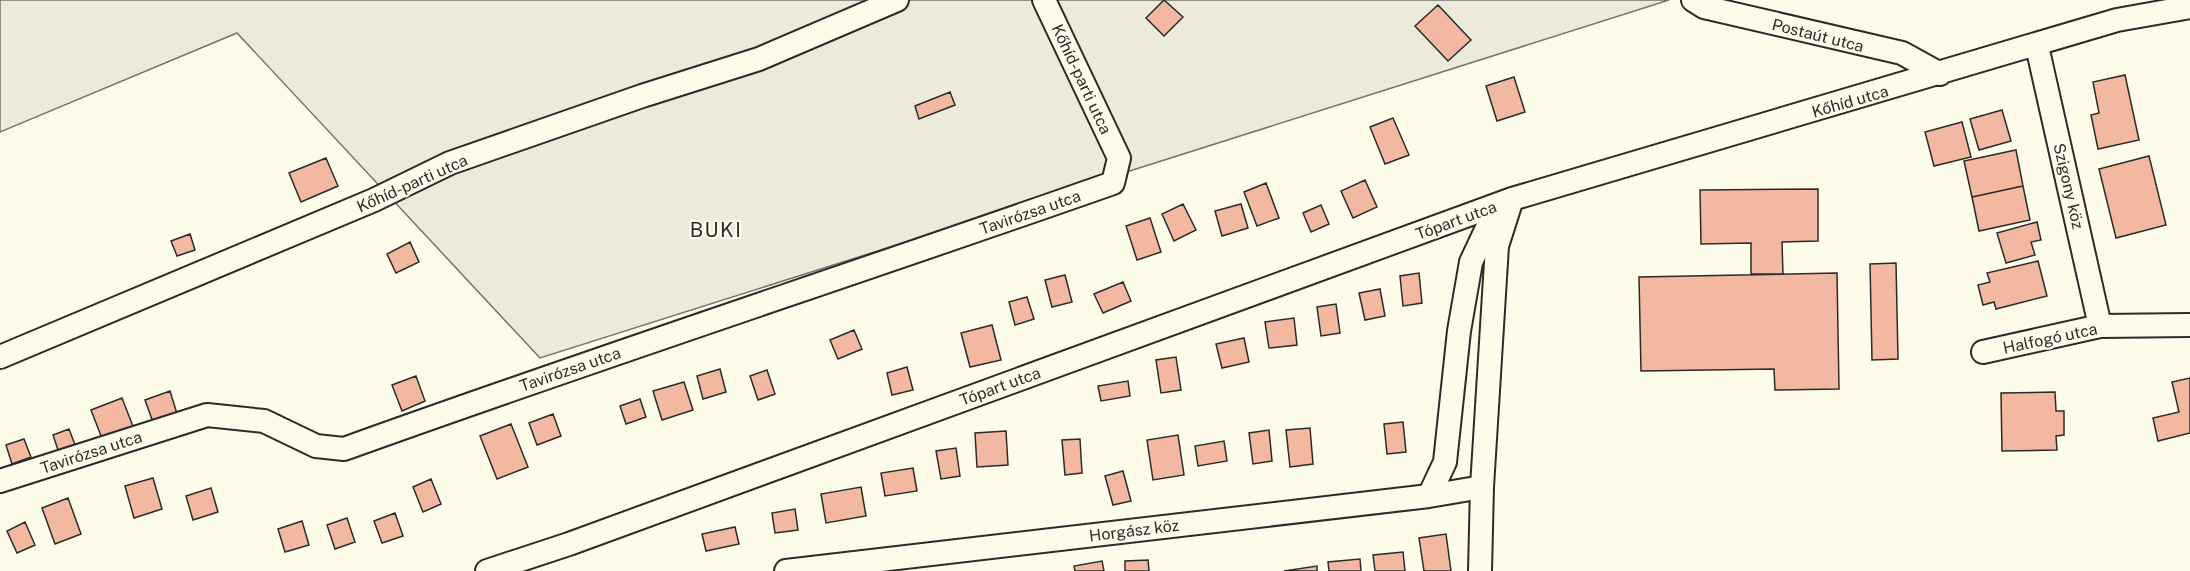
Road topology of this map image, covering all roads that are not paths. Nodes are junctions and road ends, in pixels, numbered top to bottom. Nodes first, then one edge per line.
1 (897, 0) edge
2 (1044, 0) edge
3 (1693, 0) edge
4 (2190, 7) edge
5 (2037, 46) junction
6 (1940, 74) junction
7 (1119, 158) joint
8 (1512, 199) junction
9 (2190, 325) edge
10 (2100, 326) junction
11 (1983, 352) dead end
12 (0, 357) edge
13 (0, 481) edge
14 (1482, 487) junction
15 (1429, 496) junction
16 (487, 571) edge
17 (786, 571) edge
18 (1480, 571) edge

1 - 12 street, Kőhíd-parti utca
2 - 7 street, Kőhíd-parti utca
3 - 6 street, Postaút utca
4 - 5 street, Kőhíd utca
5 - 6 street, Kőhíd utca
5 - 10 street, Szigony köz
6 - 8 street, Kőhíd utca
7 - 13 street, Tavirózsa utca
8 - 14 street
8 - 15 street
8 - 16 street, Tópart utca
9 - 10 street, Halfogó utca
10 - 11 street, Halfogó utca
14 - 15 street, Horgász köz
14 - 18 street
15 - 17 street, Horgász köz

